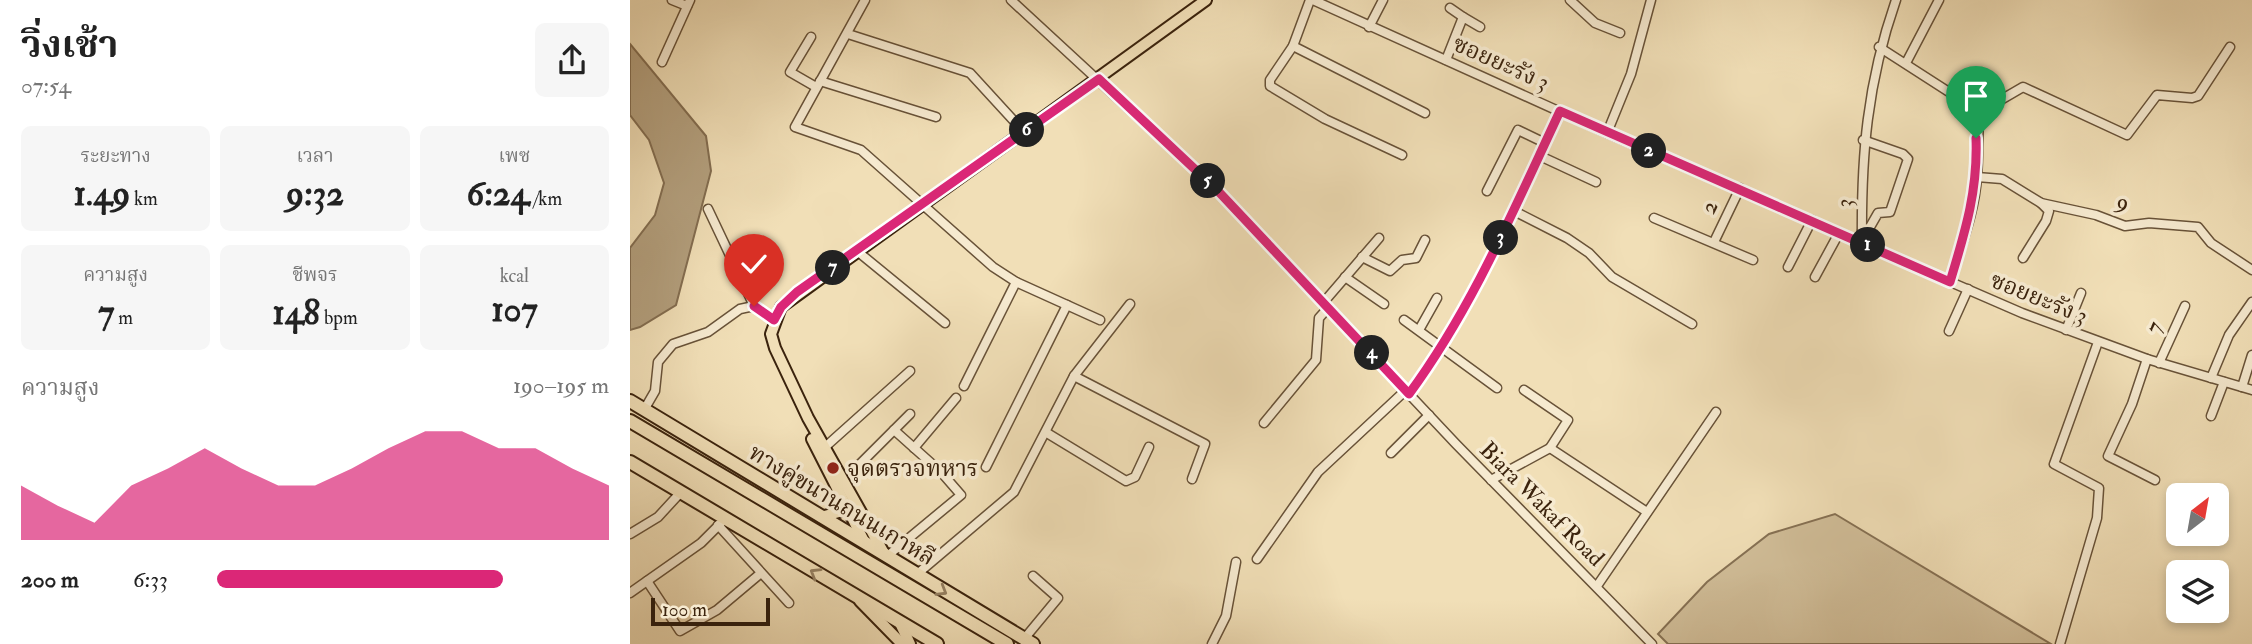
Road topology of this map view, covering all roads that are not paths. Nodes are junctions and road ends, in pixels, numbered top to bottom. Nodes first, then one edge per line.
1 (672, 0) edge
2 (865, 0) edge
3 (1010, 0) edge
4 (1206, 0) edge
5 (1312, 0) edge
6 (1383, 0) edge
7 (1570, 0) edge
8 (1651, 0) edge
9 (1896, 0) edge
10 (1939, 0) edge
11 (688, 3) edge
12 (1450, 8) dead end
13 (1463, 17) junction
14 (1369, 27) junction
15 (1479, 27) dead end
16 (1620, 33) dead end
17 (848, 34) junction
18 (811, 37) dead end
19 (1293, 46) junction
20 (1879, 47) junction
21 (2230, 47) dead end
22 (1446, 60) junction
23 (662, 62) dead end
24 (1906, 63) junction
25 (1099, 79) junction
26 (818, 84) junction
27 (1560, 111) junction
28 (1980, 112) junction
29 (1426, 113) dead end
30 (936, 117) dead end
31 (1024, 132) junction
32 (1607, 133) junction
33 (1863, 140) junction
34 (1545, 143) junction
35 (1402, 155) dead end
36 (1539, 156) junction
37 (1977, 177) junction
38 (1596, 181) dead end
39 (1740, 188) junction
40 (1487, 191) dead end
41 (2041, 203) junction
42 (922, 205) junction
43 (708, 209) dead end
44 (1514, 211) junction
45 (1654, 218) dead end
46 (1812, 220) junction
47 (1862, 231) junction
48 (1839, 233) junction
49 (1379, 238) dead end
50 (1424, 240) dead end
51 (1714, 242) junction
52 (1862, 243) junction
53 (857, 251) junction
54 (1362, 257) junction
55 (2023, 258) dead end
56 (1754, 260) dead end
57 (1788, 267) dead end
58 (2252, 270) edge
59 (1815, 276) dead end
60 (1345, 277) junction
61 (1016, 282) junction
62 (1950, 282) junction
63 (1968, 289) junction
64 (2081, 293) dead end
65 (1437, 298) dead end
66 (2252, 302) edge
67 (1130, 303) dead end
68 (1384, 304) dead end
69 (1067, 305) junction
70 (1325, 305) junction
71 (754, 306) junction
72 (2185, 306) dead end
73 (774, 320) junction
74 (1100, 320) dead end
75 (1404, 320) dead end
76 (945, 323) dead end
77 (1692, 324) dead end
78 (1419, 330) junction
79 (2066, 330) junction
80 (1949, 331) dead end
81 (2098, 342) junction
82 (1444, 347) junction
83 (2252, 355) edge
84 (2147, 359) junction
85 (2159, 363) junction
86 (910, 370) dead end
87 (1074, 376) junction
88 (2211, 378) junction
89 (2224, 382) junction
90 (964, 386) dead end
91 (2242, 387) junction
92 (1497, 388) dead end
93 (1524, 390) dead end
94 (2252, 390) edge
95 (795, 391) junction
96 (1408, 392) junction
97 (956, 398) dead end
98 (630, 401) edge
99 (644, 410) junction
100 (1716, 412) dead end
101 (911, 414) dead end
102 (1429, 415) junction
103 (2211, 416) dead end
104 (630, 420) edge
105 (1264, 423) dead end
106 (894, 430) junction
107 (1046, 433) junction
108 (1149, 447) dead end
109 (824, 448) junction
110 (915, 448) junction
111 (1550, 448) junction
112 (1391, 453) dead end
113 (630, 462) edge
114 (986, 467) dead end
115 (855, 469) dead end
116 (1192, 479) dead end
117 (1491, 480) junction
118 (2155, 480) dead end
119 (681, 492) junction
120 (843, 501) junction
121 (1647, 512) junction
122 (821, 517) junction
123 (722, 522) junction
124 (630, 534) edge
125 (866, 545) junction
126 (888, 555) junction
127 (1257, 559) dead end
128 (1236, 562) dead end
129 (761, 573) junction
130 (916, 575) junction
131 (1033, 576) dead end
132 (647, 581) junction
133 (1597, 586) junction
134 (630, 593) edge
135 (855, 597) junction
136 (789, 603) dead end
137 (917, 641) edge
138 (1029, 642) edge
139 (902, 644) edge
140 (937, 644) edge
141 (1007, 644) edge
142 (1212, 644) edge
143 (1651, 644) edge
144 (2060, 644) edge

1 - 11 street
2 - 17 street
3 - 25 street, Biara Wakaf Road
4 - 25 main road
5 - 14 street, ซอยยะรัง 3
5 - 19 street
6 - 14 street
7 - 16 street
8 - 32 street
9 - 20 street, 3
10 - 24 street
11 - 23 street
12 - 13 street
13 - 15 street
13 - 22 street
14 - 22 street, ซอยยะรัง 3
17 - 26 street
17 - 31 street
18 - 26 street
19 - 29 street
19 - 35 street
20 - 24 street
20 - 33 street, 3
21 - 28 street
22 - 27 street, ซอยยะรัง 3
24 - 28 street
25 - 31 main road
25 - 70 street, Biara Wakaf Road
26 - 30 street
26 - 42 street
27 - 32 street, ซอยยะรัง 3
27 - 34 street
28 - 37 street
31 - 42 main road
32 - 39 street, ซอยยะรัง 3
33 - 47 street, 3
33 - 47 street
34 - 36 street
34 - 40 street
36 - 38 street
36 - 44 street
37 - 41 street, 9
37 - 62 street
39 - 46 street, ซอยยะรัง 3
39 - 51 street, 2
41 - 55 street
41 - 58 street, 9
42 - 53 main road
42 - 61 street
43 - 71 street
44 - 77 street
44 - 82 street
45 - 51 street
46 - 48 street, ซอยยะรัง 3
46 - 57 street
47 - 52 street, 3
48 - 52 street, ซอยยะรัง 3
48 - 59 street
49 - 54 street
50 - 54 street
51 - 56 street
52 - 62 street, ซอยยะรัง 3
53 - 73 main road
53 - 76 street
54 - 60 street
60 - 68 street
60 - 70 street
61 - 69 street
61 - 90 street
62 - 63 street, ซอยยะรัง 3
63 - 79 street, ซอยยะรัง 3
63 - 80 street
64 - 79 street
65 - 78 street
66 - 88 street
67 - 87 street
69 - 74 street
69 - 114 street
70 - 96 street, Biara Wakaf Road
70 - 105 street
71 - 73 street
71 - 99 street
72 - 85 street, 7
73 - 95 main road
75 - 78 street
78 - 82 street
79 - 81 street, ซอยยะรัง 3
81 - 84 street, ซอยยะรัง 3
81 - 144 street
82 - 92 street
82 - 96 street
83 - 91 street
84 - 85 street, ซอยยะรัง 3
84 - 118 street
85 - 88 street, ซอยยะรัง 3
86 - 109 street
87 - 107 street
87 - 116 street
88 - 89 street, ซอยยะรัง 3
89 - 91 street, ซอยยะรัง 3
89 - 103 street
91 - 94 street, ซอยยะรัง 3
93 - 111 street
95 - 109 main road
95 - 120 main road
96 - 102 street, Biara Wakaf Road
96 - 127 street
97 - 110 street
98 - 99 highway, ทางคู่ขนานถนนเกาหลี
99 - 122 highway, ทางคู่ขนานถนนเกาหลี
100 - 121 street
101 - 106 street
102 - 112 street
102 - 117 street, Biara Wakaf Road
104 - 122 highway
104 - 141 highway
106 - 110 street
106 - 115 street
107 - 108 street
107 - 130 street
109 - 126 main road
110 - 126 street
111 - 117 street
111 - 121 street
113 - 119 highway
117 - 133 street, Biara Wakaf Road
119 - 123 highway
119 - 124 street
120 - 122 main road
120 - 125 main road
121 - 133 street
122 - 125 highway, ทางคู่ขนานถนนเกาหลี
123 - 129 street
123 - 132 street
135 -> 123 highway
125 - 126 highway, ทางคู่ขนานถนนเกาหลี
126 - 130 highway, ทางคู่ขนานถนนเกาหลี
128 - 142 street
129 - 132 street
129 - 136 street
130 -> 138 highway, ทางคู่ขนานถนนเกาหลี
131 - 138 street
132 - 134 street
133 - 143 street, Biara Wakaf Road
135 - 137 highway
135 - 139 main road
137 - 140 highway

